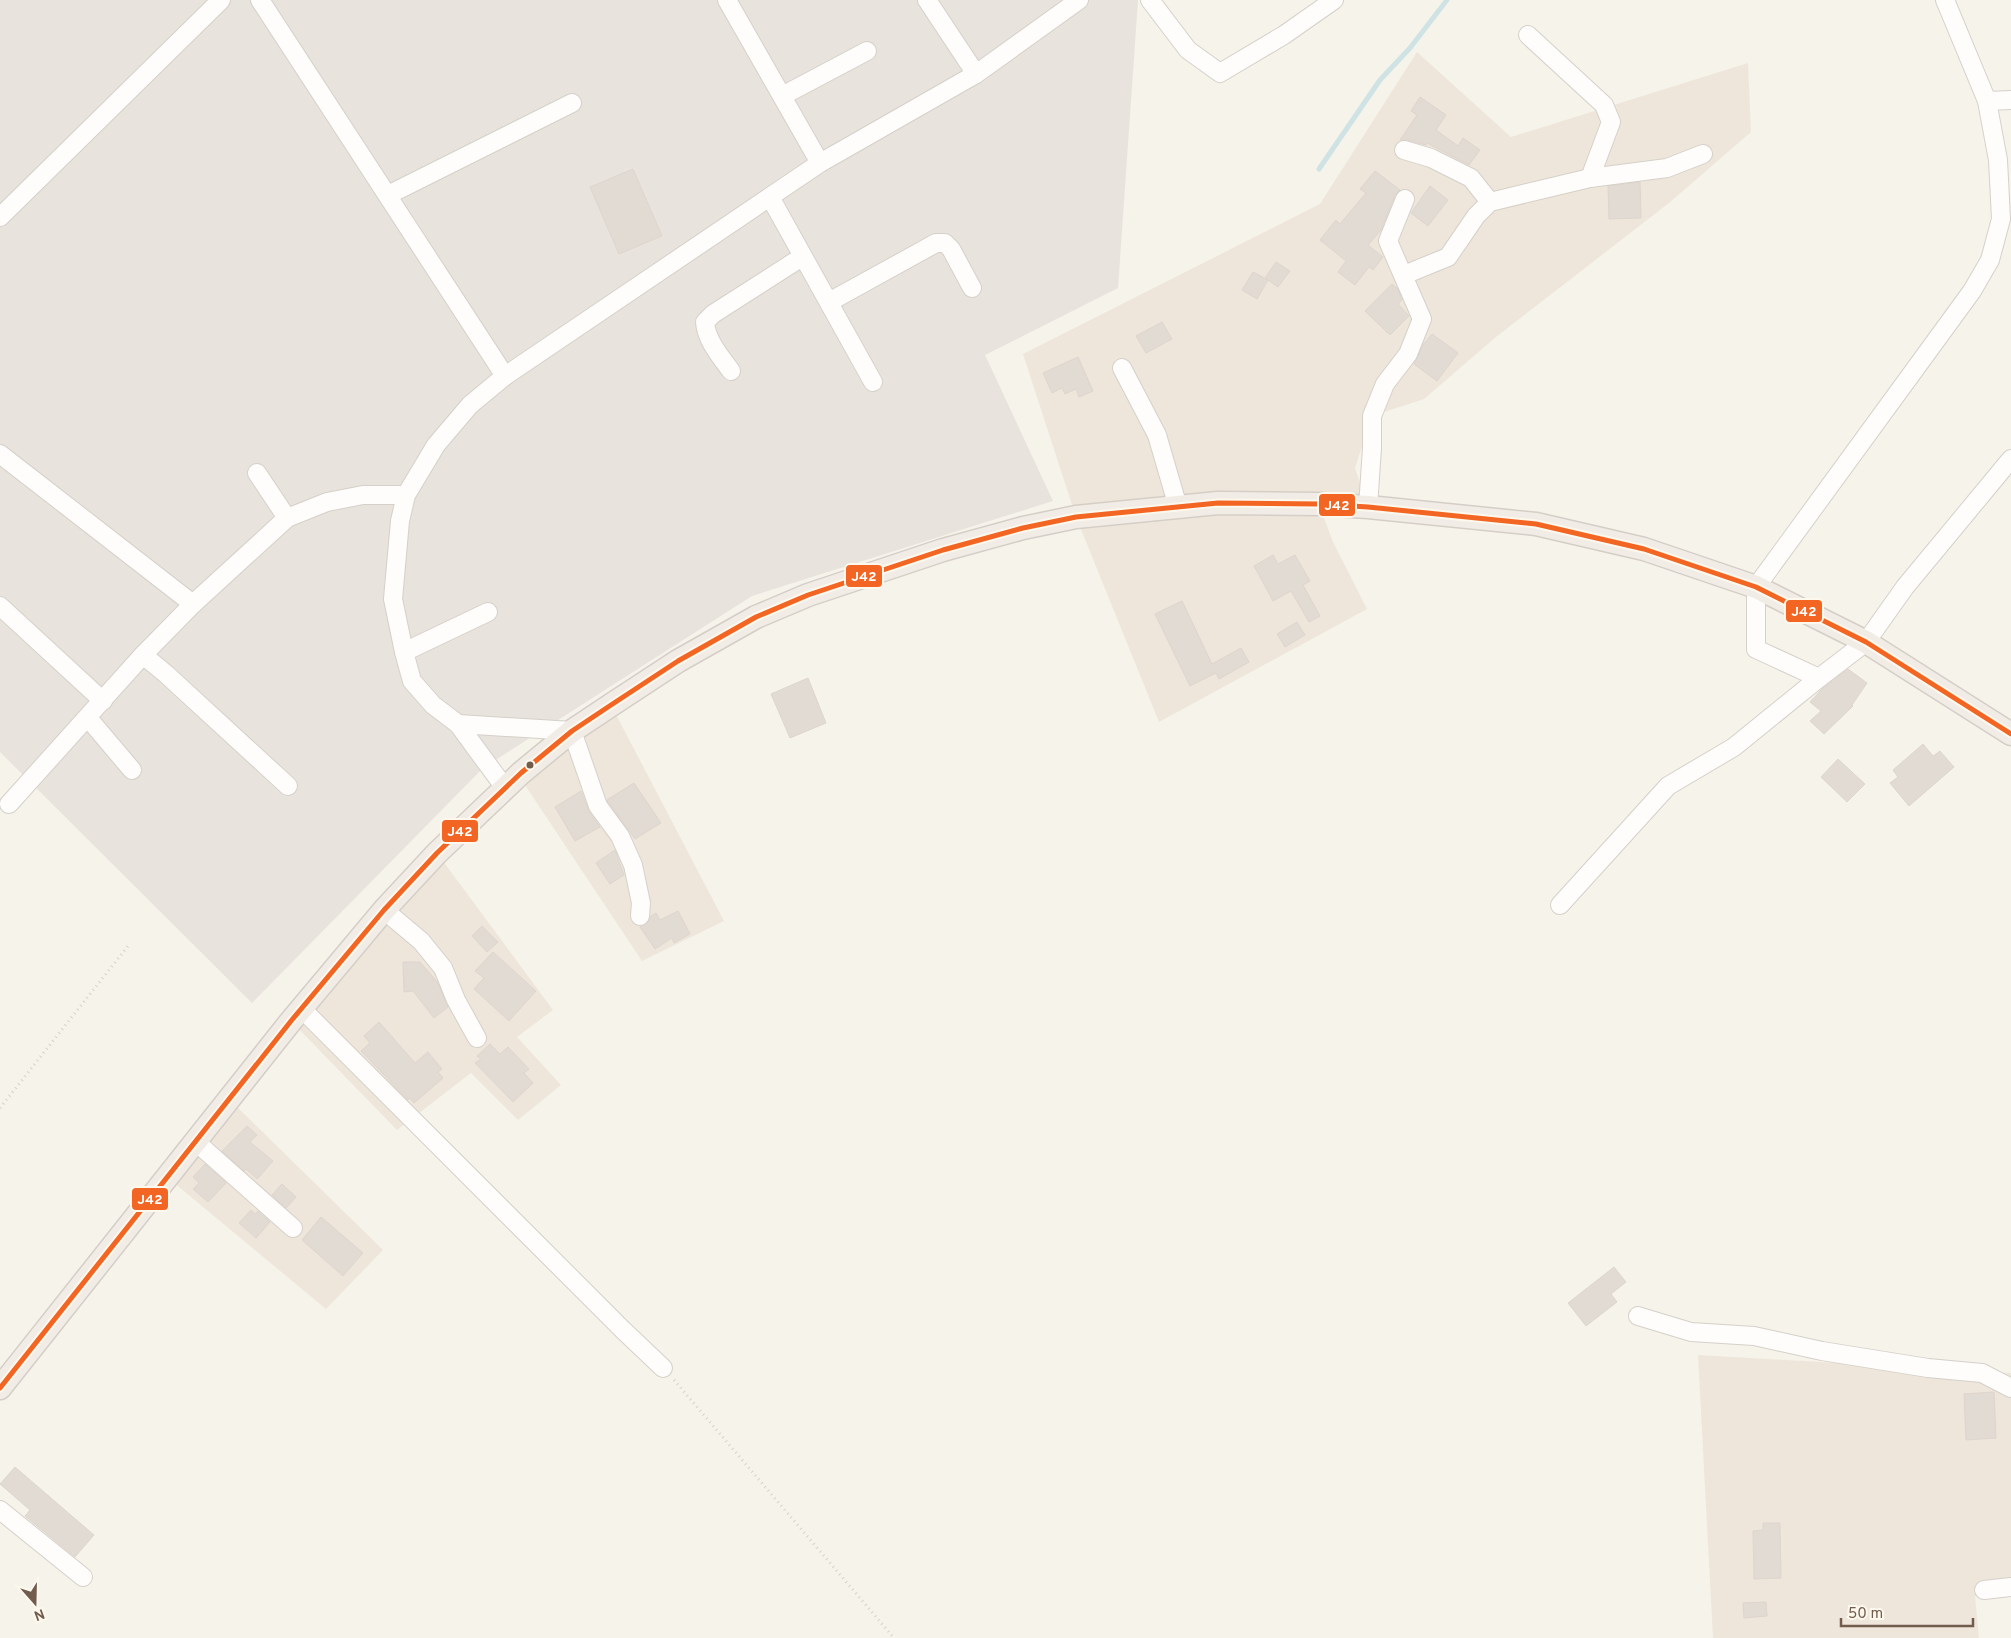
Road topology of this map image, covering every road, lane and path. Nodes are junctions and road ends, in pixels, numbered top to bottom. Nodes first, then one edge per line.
1 (221, 0) edge
2 (260, 0) edge
3 (727, 0) edge
4 (927, 0) edge
5 (1079, 0) edge
6 (1150, 0) edge
7 (1334, 0) edge
8 (1945, 0) edge
9 (1528, 35) dead end
10 (867, 51) dead end
11 (976, 74) junction
12 (782, 96) junction
13 (2011, 100) edge
14 (1987, 101) junction
15 (572, 103) dead end
16 (1404, 150) dead end
17 (1703, 154) dead end
18 (820, 163) junction
19 (2005, 164) edge
20 (1590, 178) junction
21 (388, 195) junction
22 (770, 197) junction
23 (1405, 198) dead end
24 (1490, 202) junction
25 (0, 217) edge
26 (802, 257) junction
27 (1404, 275) junction
28 (972, 288) dead end
29 (829, 302) junction
30 (1122, 368) dead end
31 (731, 372) dead end
32 (505, 376) junction
33 (874, 382) dead end
34 (0, 454) edge
35 (2011, 459) edge
36 (257, 473) dead end
37 (406, 495) junction
38 (1178, 507) junction
39 (1368, 507) junction
40 (287, 518) junction
41 (1756, 587) junction
42 (193, 604) junction
43 (0, 606) edge
44 (488, 612) dead end
45 (1866, 642) junction
46 (404, 652) junction
47 (143, 656) junction
48 (1819, 678) junction
49 (103, 701) junction
50 (88, 718) junction
51 (458, 724) junction
52 (572, 731) junction
53 (2011, 734) edge
54 (132, 770) dead end
55 (288, 786) dead end
56 (505, 788) junction
57 (9, 804) dead end
58 (1560, 905) dead end
59 (384, 910) junction
60 (640, 916) dead end
61 (128, 946) dead end
62 (302, 1010) junction
63 (477, 1038) dead end
64 (0, 1108) edge
65 (196, 1142) junction
66 (293, 1228) dead end
67 (1638, 1316) dead end
68 (663, 1368) joint
69 (0, 1388) edge
70 (2011, 1388) edge
71 (0, 1510) edge
72 (83, 1577) dead end
73 (2011, 1587) edge
74 (1984, 1590) dead end
75 (894, 1638) edge

1 - 25 street
2 - 21 street
3 - 12 street
4 - 11 street
5 - 11 street
6 - 7 street
8 - 14 street
9 - 20 street
10 - 12 street
11 - 18 street
12 - 18 street
13 - 14 street
14 - 19 street
15 - 21 street
16 - 24 street
17 - 20 street
18 - 22 street
19 - 41 street
20 - 24 street
21 - 32 street
22 - 26 street
22 - 32 street
23 - 27 street
24 - 27 street
26 - 29 street
26 - 31 street
27 - 39 street
28 - 29 street
29 - 33 street
30 - 38 street
32 - 37 street
34 - 42 street
35 - 45 street
36 - 40 street
37 - 40 street
37 - 46 street
38 - 39 main road
38 - 52 main road
39 - 41 main road
40 - 42 street
41 - 45 main road
41 - 48 street
42 - 47 street
43 - 49 street
44 - 46 street
45 - 48 street
45 - 53 main road
46 - 51 street
47 - 49 street
47 - 55 street
48 - 58 street
49 - 50 street
50 - 54 street
50 - 57 street
51 - 52 street
51 - 56 street
52 - 56 main road
52 - 60 street
56 - 59 main road
59 - 62 main road
59 - 63 street
61 - 64 path
62 - 65 main road
62 - 68 street
65 - 66 street
65 - 69 main road
67 - 70 street
68 - 75 path
71 - 72 street
73 - 74 street

